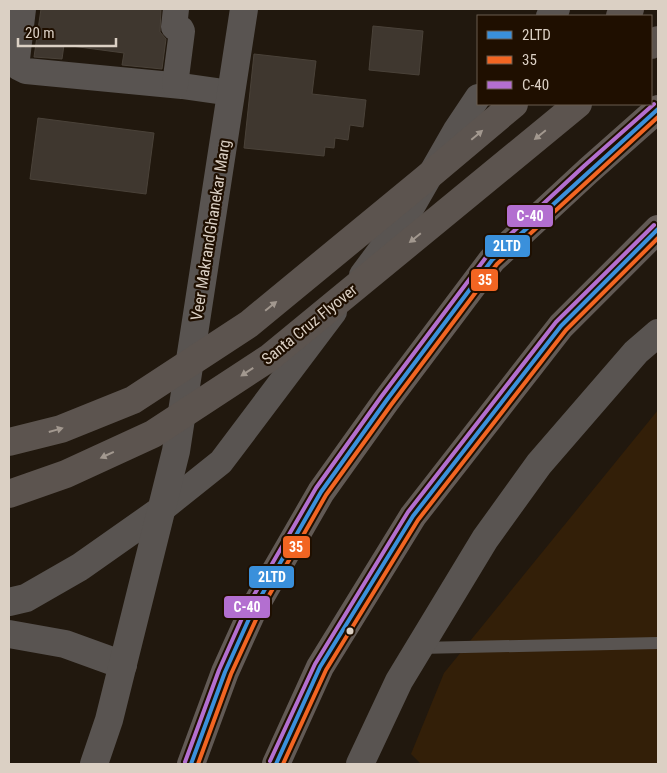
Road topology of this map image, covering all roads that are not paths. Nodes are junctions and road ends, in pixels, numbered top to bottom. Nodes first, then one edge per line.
1 (23, 9) edge
2 (176, 9) edge
3 (244, 9) edge
4 (175, 86) junction
5 (231, 93) junction
6 (477, 98) edge
7 (513, 105) edge
8 (577, 105) edge
9 (658, 109) edge
10 (658, 228) edge
11 (658, 333) edge
12 (9, 442) edge
13 (9, 494) edge
14 (161, 510) junction
15 (9, 602) edge
16 (9, 634) edge
17 (658, 643) edge
18 (419, 648) junction
19 (123, 664) junction
20 (94, 764) edge
21 (191, 764) edge
22 (276, 764) edge
23 (360, 764) edge

1 - 4 street
2 - 4 street
3 - 5 street, Veer MakrandGhanekar Marg
4 - 5 street
5 - 14 street, Veer MakrandGhanekar Marg
6 - 14 street
12 -> 7 main road, bridge
8 -> 13 main road, Santa Cruz Flyover, bridge
9 - 21 highway
10 - 22 highway
11 - 18 street
14 - 15 street
14 - 19 street, Veer MakrandGhanekar Marg
16 - 19 street
17 - 18 lane
18 - 23 street
19 - 20 street, Veer MakrandGhanekar Marg

